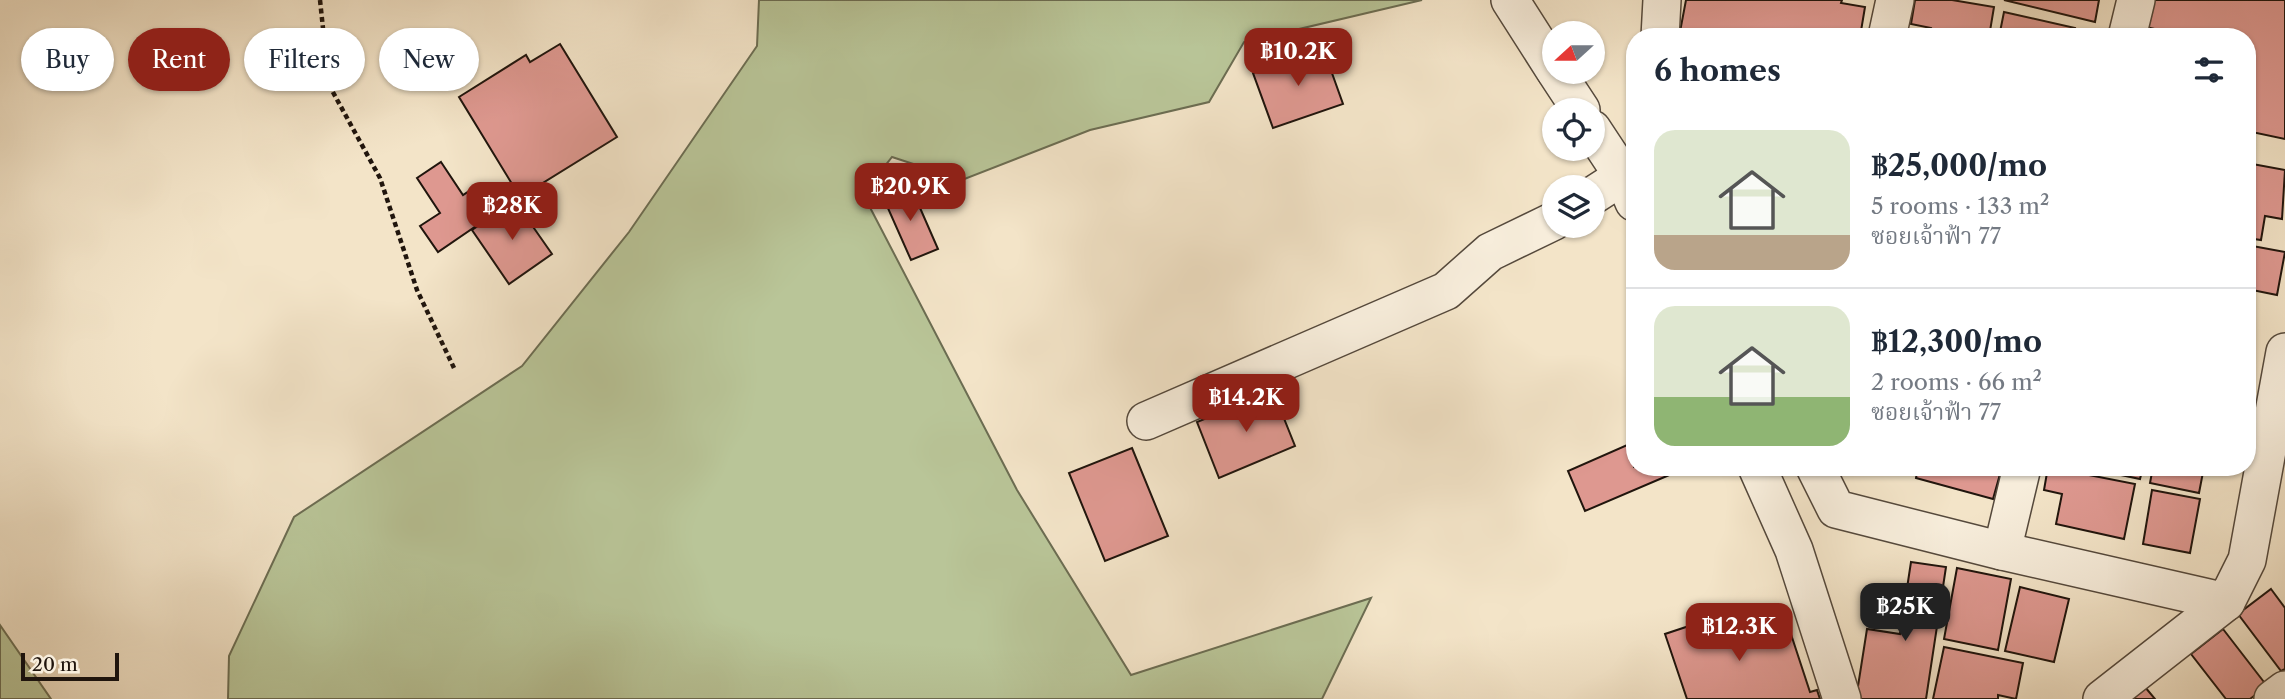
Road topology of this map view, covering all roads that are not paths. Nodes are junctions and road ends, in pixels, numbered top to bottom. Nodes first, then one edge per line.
1 (1510, 0) edge
2 (1662, 0) edge
3 (1895, 0) edge
4 (2136, 0) edge
5 (1660, 28) edge
6 (1889, 28) edge
7 (2129, 28) edge
8 (1542, 50) edge
9 (1605, 150) edge
10 (1626, 184) edge
11 (1626, 190) edge
12 (1605, 194) edge
13 (1542, 227) edge
14 (2285, 352) edge
15 (1146, 421) dead end
16 (1761, 476) edge
17 (1820, 476) edge
18 (2020, 476) edge
19 (2002, 551) junction
20 (2226, 602) junction
21 (2285, 690) edge
22 (1842, 699) edge
23 (2102, 699) edge
24 (2273, 699) edge

1 - 8 street
2 - 5 street
3 - 6 street
4 - 7 street
9 - 10 street
11 - 12 street
13 - 15 street
14 - 20 street
16 - 22 street
17 - 19 street
18 - 19 street
19 - 20 street
20 - 23 street
21 - 24 street

